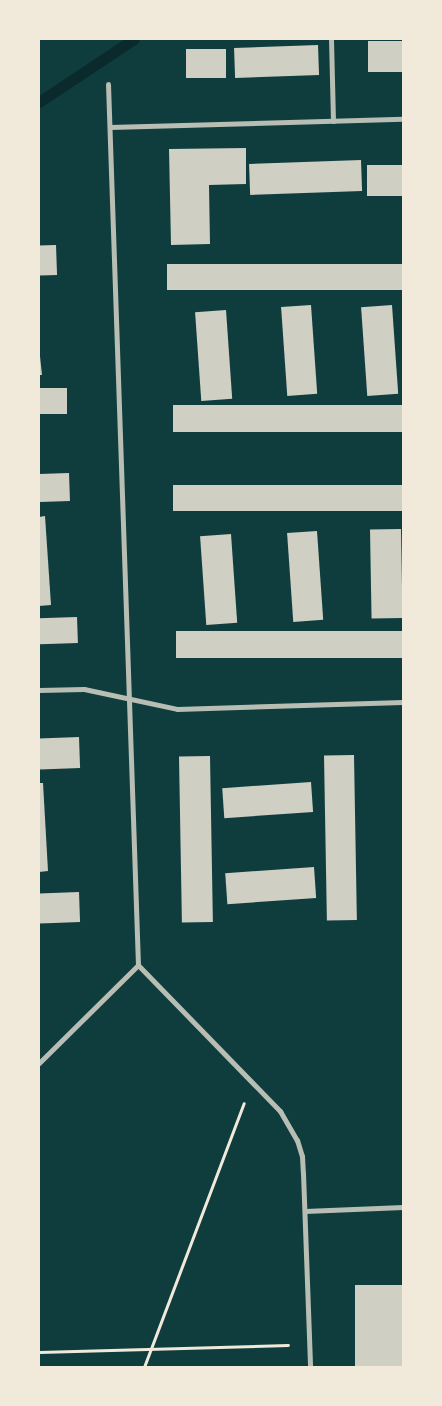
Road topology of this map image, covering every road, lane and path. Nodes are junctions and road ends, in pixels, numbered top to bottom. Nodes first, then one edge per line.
1 (330, 39) edge
2 (108, 84) dead end
3 (403, 119) edge
4 (333, 121) junction
5 (110, 127) junction
6 (39, 690) edge
7 (130, 699) junction
8 (403, 702) edge
9 (138, 965) junction
10 (39, 1063) edge
11 (252, 1082) junction
12 (403, 1207) edge
13 (305, 1211) junction
14 (309, 1345) junction
15 (151, 1349) junction
16 (39, 1352) edge
17 (144, 1367) edge
18 (310, 1367) edge

1 - 4 street
2 - 5 street
3 - 4 street
4 - 5 street
5 - 7 street
6 - 7 street
7 - 8 street
7 - 9 street
9 - 10 street
9 - 11 street
11 - 13 street
11 - 15 path
12 - 13 street
13 - 14 street
14 - 15 path
14 - 18 street
15 - 16 path
15 - 17 path

